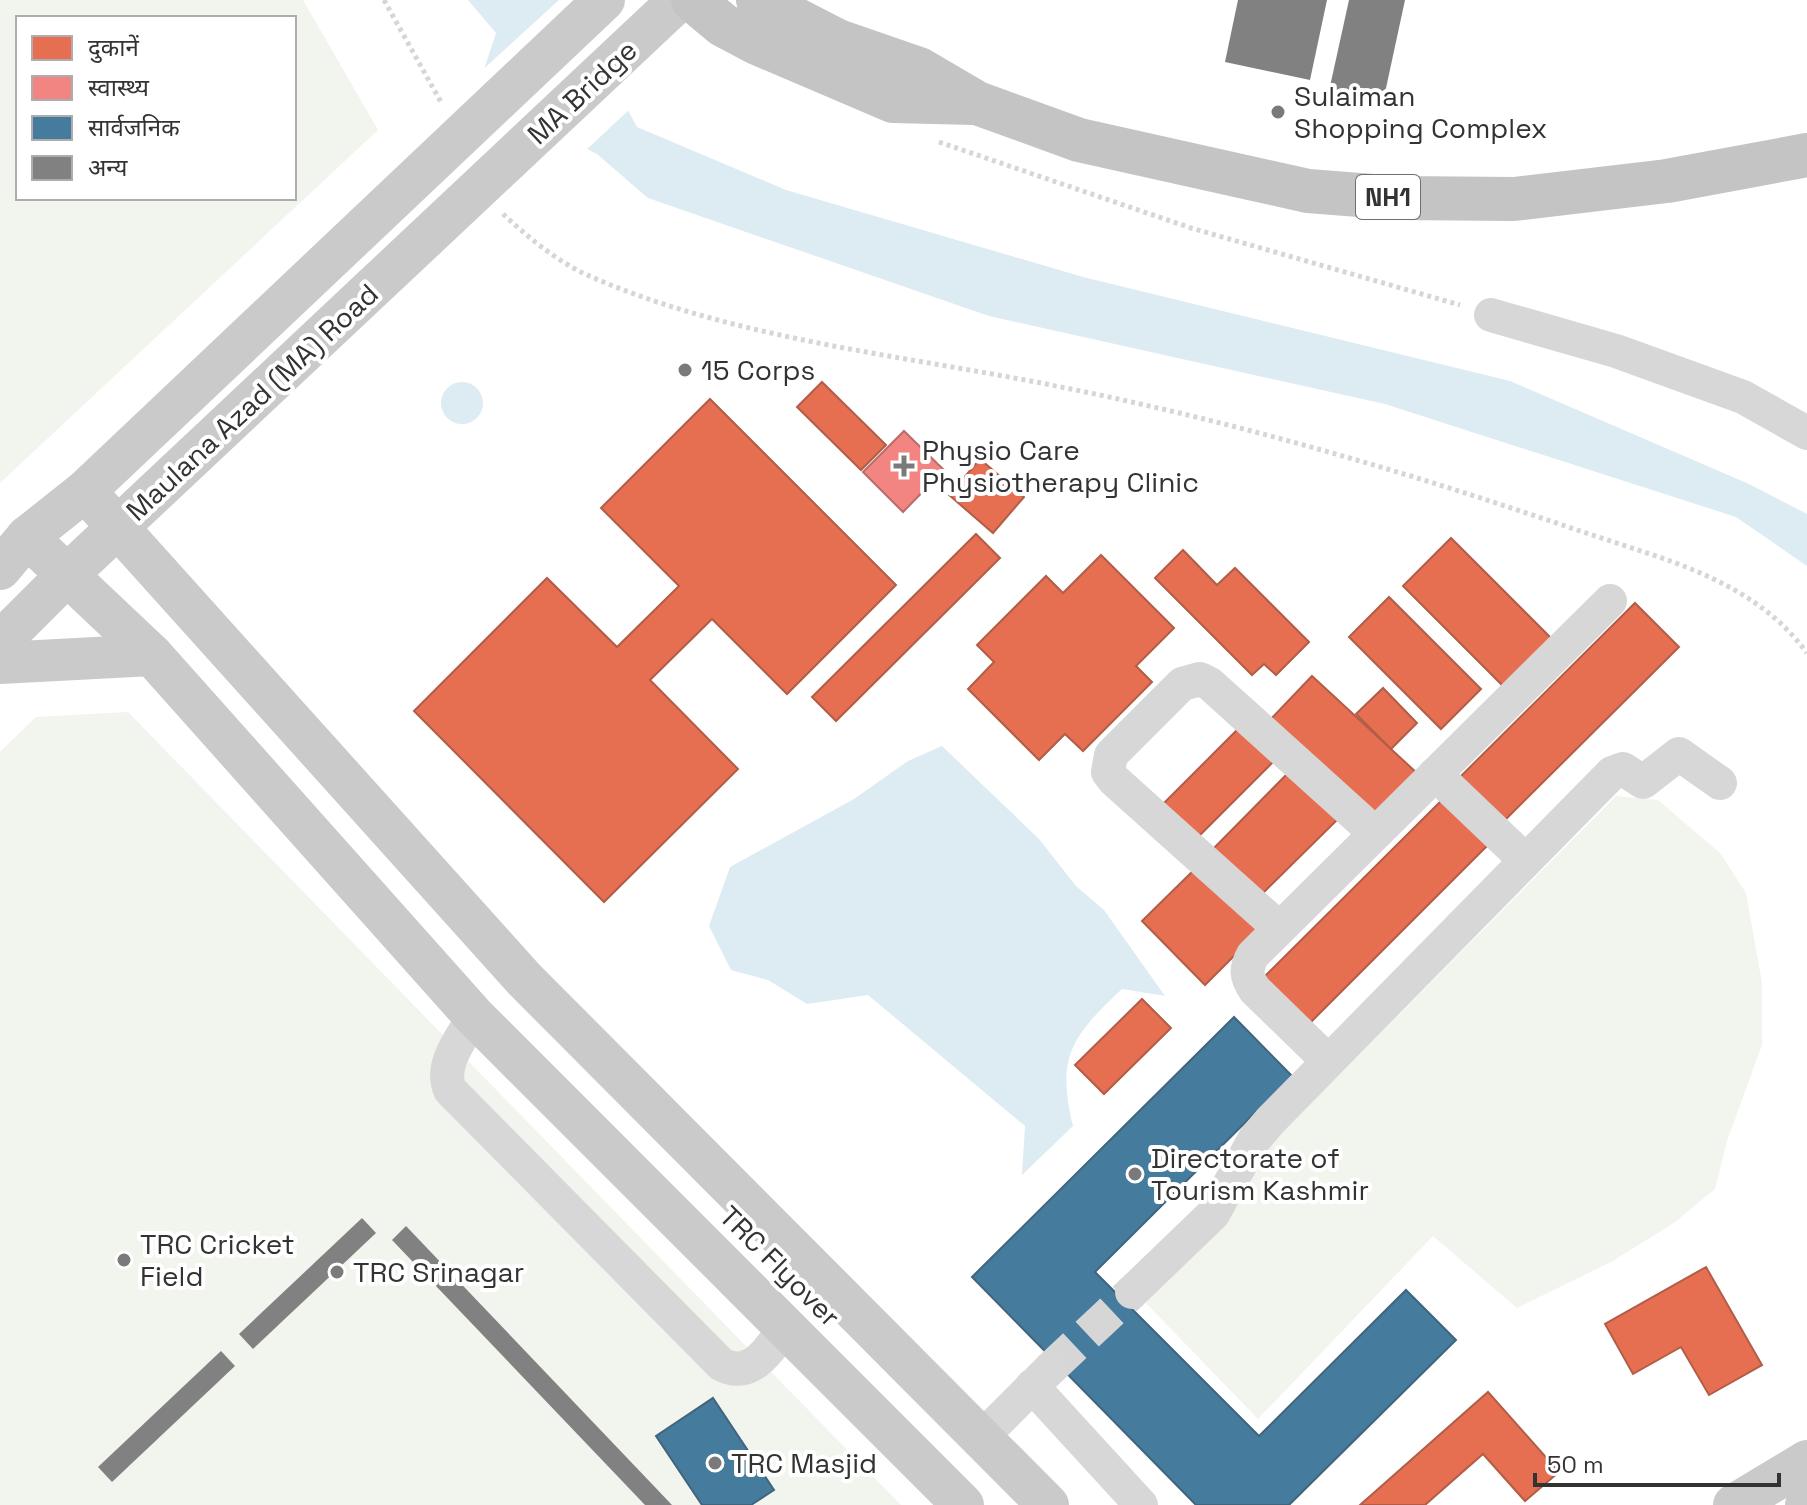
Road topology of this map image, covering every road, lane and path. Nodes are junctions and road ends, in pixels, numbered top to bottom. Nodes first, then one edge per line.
1 (384, 0) edge
2 (604, 0) edge
3 (758, 0) edge
4 (677, 7) edge
5 (977, 103) junction
6 (468, 129) junction
7 (928, 138) dead end
8 (1807, 155) edge
9 (491, 177) junction
10 (1491, 315) joint
11 (1807, 433) edge
12 (85, 491) junction
13 (120, 527) junction
14 (27, 537) junction
15 (0, 569) edge
16 (68, 574) junction
17 (1610, 601) dead end
18 (0, 642) edge
19 (1807, 653) edge
20 (152, 655) junction
21 (0, 663) edge
22 (1435, 774) junction
23 (1720, 783) dead end
24 (1375, 833) junction
25 (1525, 860) junction
26 (1279, 928) junction
27 (524, 979) junction
28 (478, 1020) junction
29 (556, 1049) junction
30 (1328, 1061) junction
31 (1132, 1292) tunnel mouth
32 (786, 1326) junction
33 (982, 1437) junction
34 (1807, 1461) edge
35 (963, 1505) edge
36 (1011, 1505) edge
37 (1048, 1505) edge
38 (1141, 1505) edge
39 (1734, 1505) edge

1 - 6 path
2 - 6 main road, MA Bridge
3 - 5 highway, NH1
4 - 5 highway, NH1
4 - 9 main road, MA Bridge
5 - 8 highway, NH1
6 - 12 main road, Maulana Azad (MA) Road
7 - 10 path
9 - 13 main road, Maulana Azad (MA) Road
9 - 19 path
10 - 11 lane
12 - 13 main road
12 - 14 main road, Maulana Azad (MA) Road
13 - 16 main road, Maulana Azad (MA) Road
13 - 27 main road
14 - 15 main road, Maulana Azad (MA) Road
14 - 16 main road
16 - 18 main road, Maulana Azad (MA) Road
16 - 20 main road
17 - 22 lane
20 - 21 main road
20 - 28 main road
22 - 24 lane
22 - 25 lane
23 - 25 lane
24 - 26 lane
24 - 26 lane
25 - 30 lane
26 - 30 lane
27 - 29 main road, TRC Flyover
27 - 33 main road
28 - 29 main road
28 - 32 main road
28 - 32 lane
29 - 36 main road, TRC Flyover
30 - 31 lane
32 - 35 main road
33 - 37 main road
33 - 38 lane
34 - 39 main road

